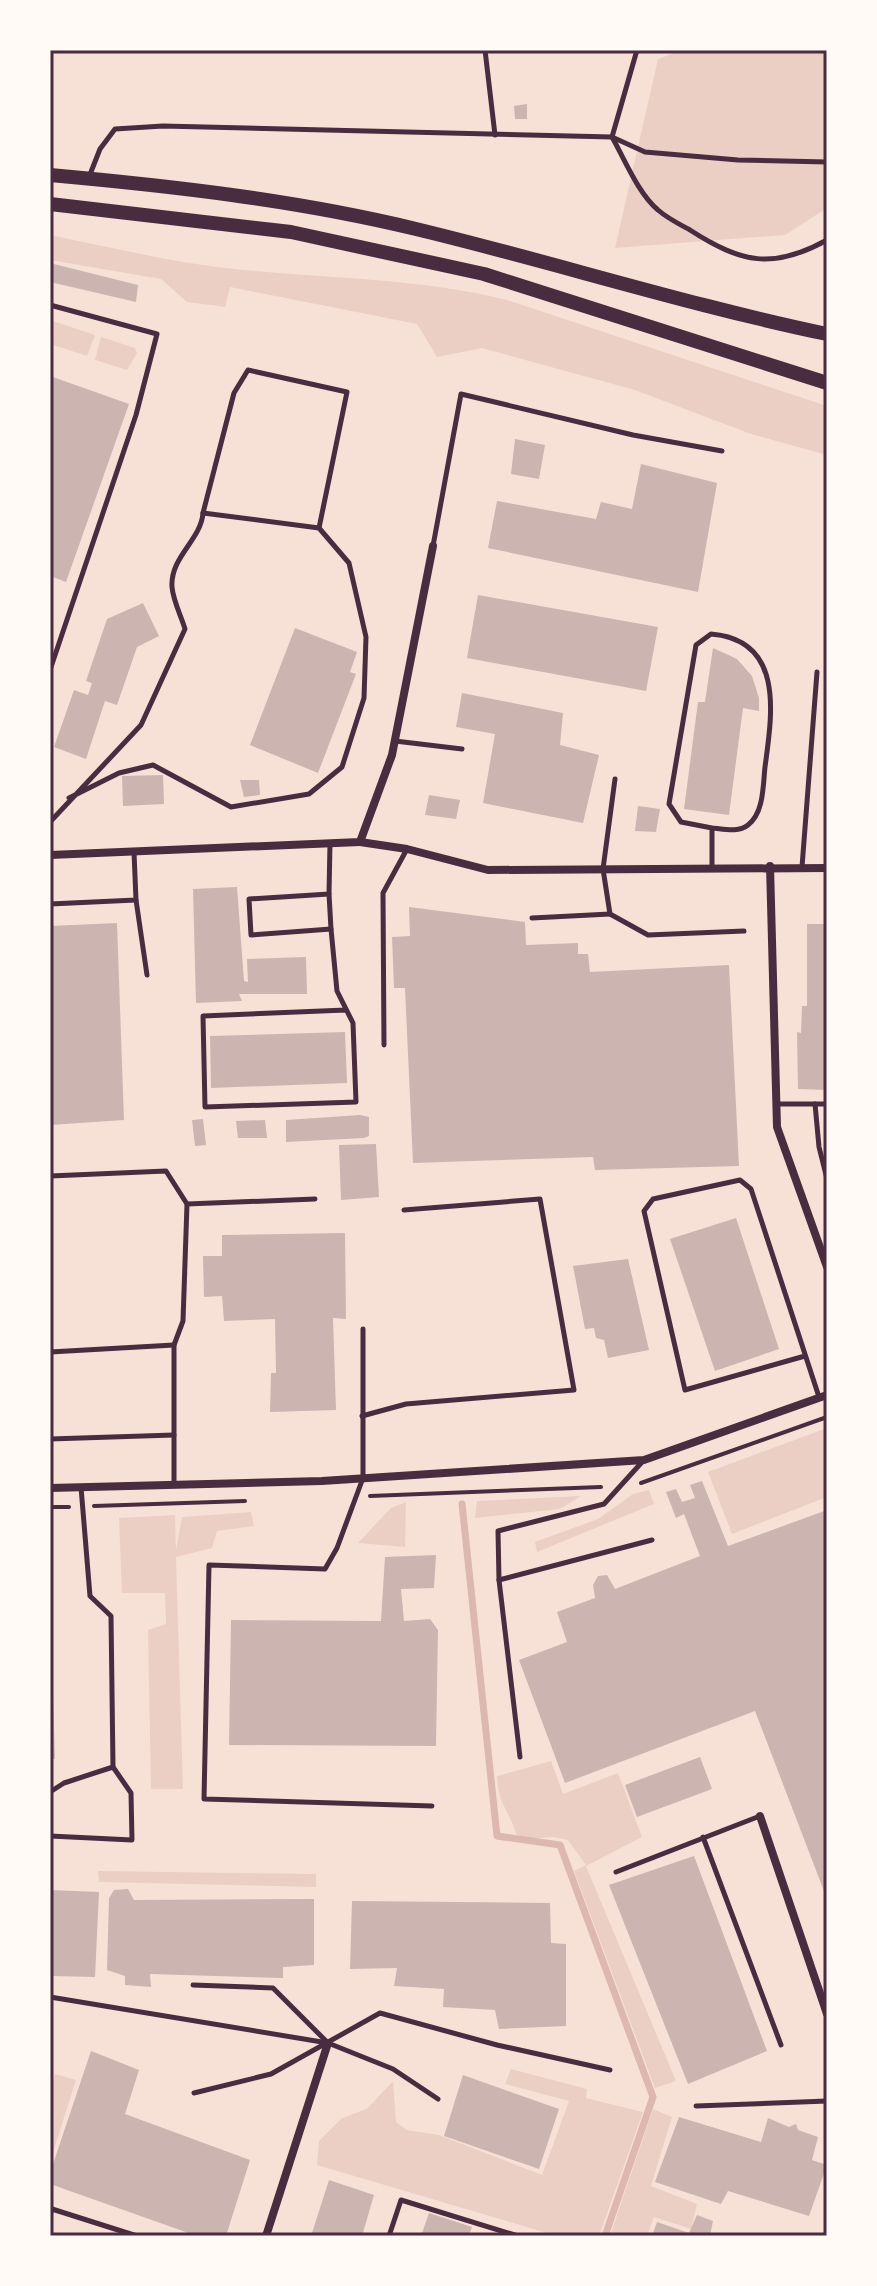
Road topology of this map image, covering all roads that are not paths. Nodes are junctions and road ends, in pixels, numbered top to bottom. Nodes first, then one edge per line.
1 (485, 50) edge
2 (637, 50) edge
3 (495, 135) junction
4 (612, 137) junction
5 (827, 162) edge
6 (50, 175) edge
7 (89, 179) junction
8 (50, 204) edge
9 (827, 240) edge
10 (50, 305) edge
11 (827, 334) edge
12 (827, 383) edge
13 (722, 451) dead end
14 (203, 513) junction
15 (319, 528) junction
16 (433, 546) joint
17 (50, 670) edge
18 (817, 672) dead end
19 (395, 741) junction
20 (462, 749) dead end
21 (615, 779) dead end
22 (69, 798) junction
23 (50, 822) edge
24 (712, 828) junction
25 (330, 842) junction
26 (360, 842) junction
27 (407, 849) junction
28 (134, 852) junction
29 (50, 855) edge
30 (770, 866) junction
31 (712, 867) junction
32 (802, 867) junction
33 (827, 868) edge
34 (603, 869) junction
35 (329, 894) junction
36 (136, 900) junction
37 (50, 904) edge
38 (610, 914) junction
39 (532, 918) dead end
40 (331, 929) junction
41 (744, 931) dead end
42 (147, 975) dead end
43 (346, 1010) junction
44 (384, 1045) dead end
45 (776, 1104) junction
46 (815, 1104) junction
47 (827, 1104) edge
48 (50, 1176) edge
49 (827, 1179) edge
50 (315, 1199) dead end
51 (187, 1204) junction
52 (404, 1210) dead end
53 (827, 1267) edge
54 (363, 1329) dead end
55 (174, 1345) junction
56 (50, 1352) edge
57 (805, 1356) junction
58 (823, 1396) edge
59 (362, 1416) junction
60 (174, 1435) junction
61 (50, 1439) edge
62 (644, 1460) junction
63 (363, 1478) junction
64 (174, 1485) junction
65 (81, 1487) junction
66 (50, 1488) edge
67 (652, 1540) dead end
68 (499, 1580) junction
69 (520, 1757) dead end
70 (113, 1767) junction
71 (50, 1792) edge
72 (432, 1806) dead end
73 (760, 1816) joint
74 (50, 1836) edge
75 (703, 1837) junction
76 (616, 1872) dead end
77 (193, 1985) dead end
78 (50, 1997) edge
79 (827, 2014) edge
80 (328, 2043) junction
81 (781, 2045) dead end
82 (610, 2070) dead end
83 (194, 2093) dead end
84 (438, 2099) dead end
85 (827, 2101) edge
86 (696, 2106) dead end
87 (50, 2215) edge
88 (504, 2234) edge
89 (137, 2236) edge
90 (266, 2236) edge
91 (389, 2236) edge
92 (518, 2236) edge

1 - 3 lane
2 - 4 lane
3 - 4 lane
3 - 7 lane
4 - 5 lane
4 - 9 lane
6 - 7 main road
7 - 11 main road
8 - 12 main road
10 - 17 lane
13 - 16 lane
14 - 15 lane
14 - 15 lane
14 - 22 lane
15 - 22 lane
16 - 19 street
18 - 32 lane
19 - 20 lane
19 - 26 street
21 - 34 lane
22 - 23 lane
24 - 24 lane
24 - 31 lane
25 - 26 street
25 - 28 street
25 - 35 lane
26 - 27 street
27 - 34 street
27 - 44 lane
28 - 29 street
28 - 36 lane
30 - 31 street
30 - 32 street
30 - 45 street
31 - 34 street
32 - 33 street
34 - 38 lane
35 - 40 lane
35 - 40 lane
36 - 37 lane
36 - 42 lane
38 - 39 lane
38 - 41 lane
40 - 43 lane
43 - 43 lane
45 - 46 lane
45 - 53 street
46 - 47 lane
46 - 49 lane
48 - 51 lane
50 - 51 lane
51 - 55 lane
52 - 59 lane
54 - 59 lane
55 - 56 lane
55 - 60 lane
57 - 57 lane
57 - 58 lane
58 - 62 street
59 - 63 lane
60 - 61 lane
60 - 64 lane
62 - 63 street
62 - 68 lane
63 - 64 street
63 - 72 lane
64 - 65 street
65 - 66 street
65 - 70 lane
67 - 68 lane
68 - 69 lane
70 - 71 lane
70 - 74 lane
73 - 75 lane
73 - 79 street
75 - 76 lane
75 - 81 lane
77 - 80 lane
78 - 80 lane
80 - 82 lane
80 - 83 lane
80 - 84 lane
80 - 90 street
85 - 86 lane
87 - 89 lane
88 - 91 lane
88 - 92 lane

